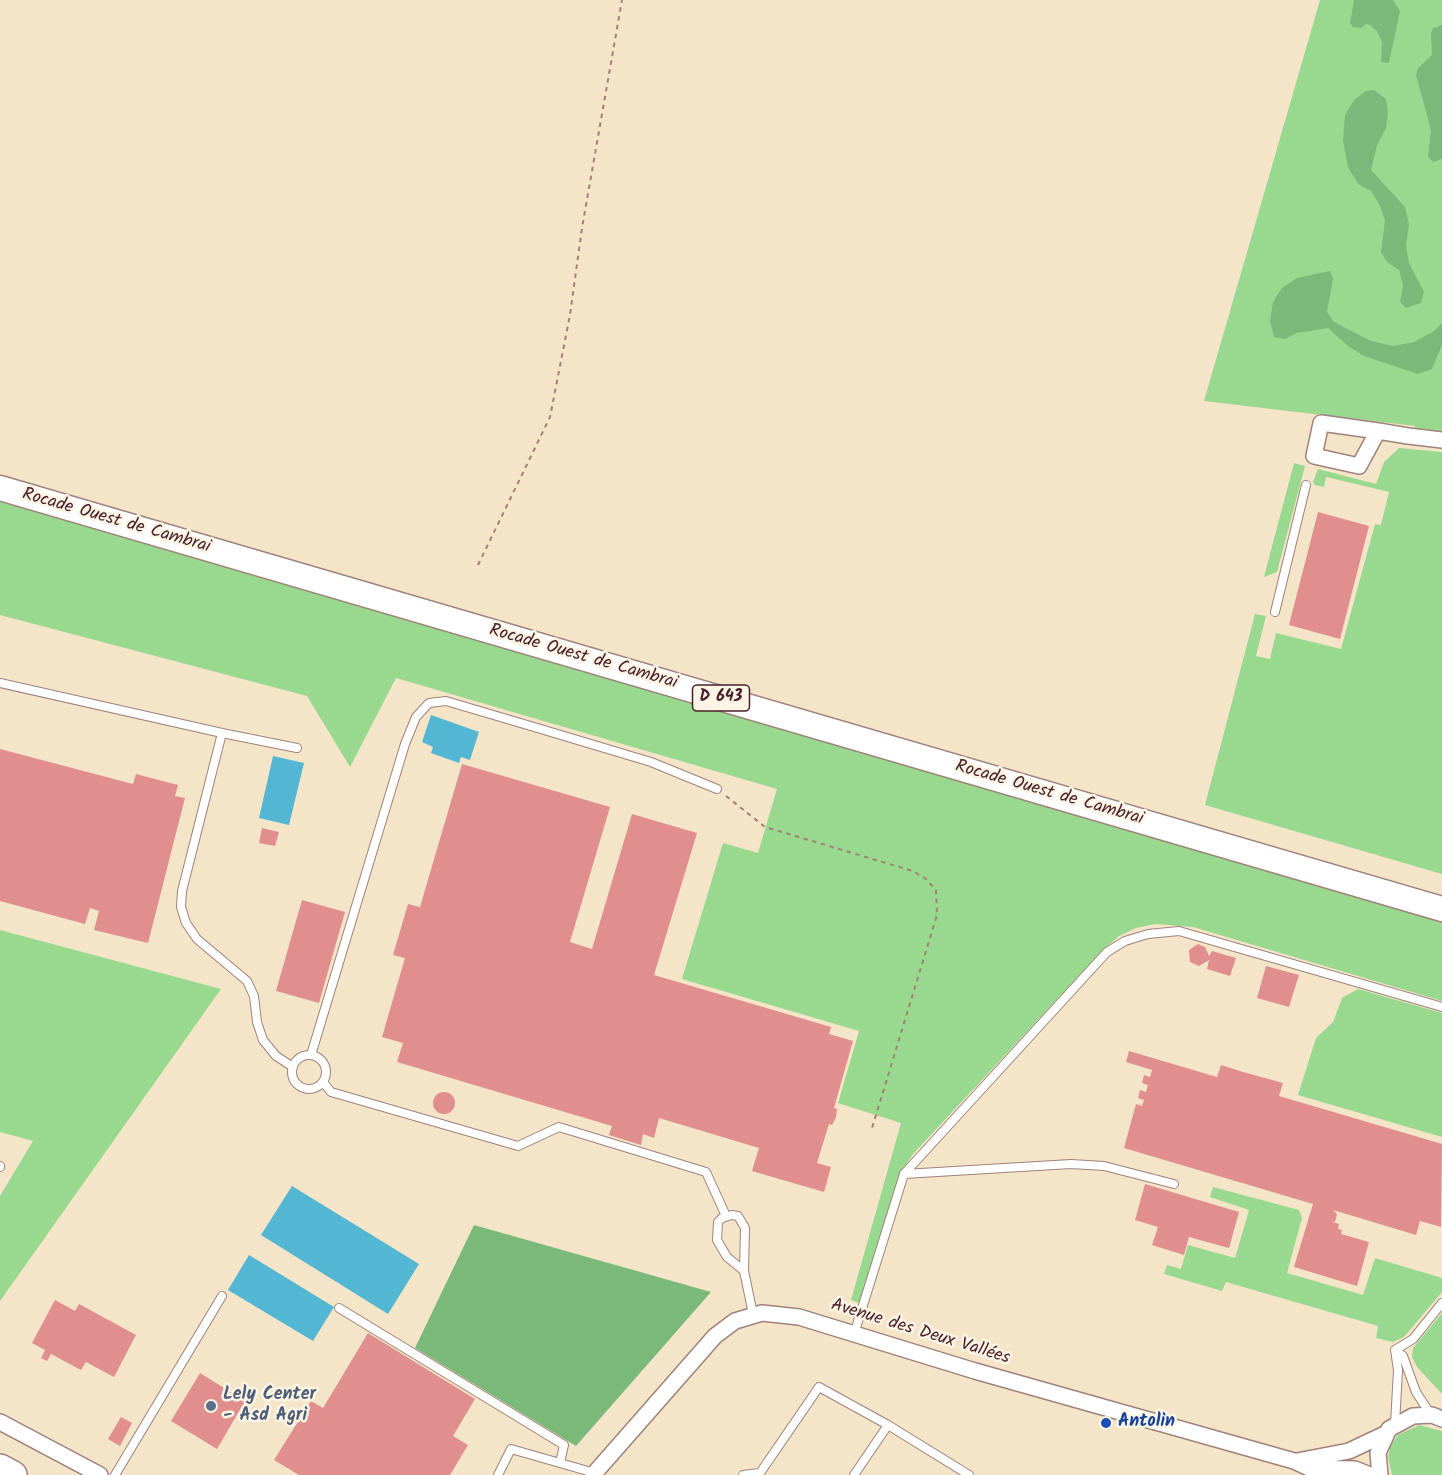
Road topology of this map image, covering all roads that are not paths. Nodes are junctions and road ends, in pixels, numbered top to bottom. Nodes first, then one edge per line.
1 (1377, 431) dead end
2 (1442, 440) edge
3 (1306, 485) dead end
4 (0, 488) edge
5 (1275, 612) dead end
6 (0, 683) edge
7 (222, 733) junction
8 (297, 748) dead end
9 (717, 789) road end
10 (1442, 909) edge
11 (1442, 1007) edge
12 (311, 1055) junction
13 (292, 1067) junction
14 (323, 1082) junction
15 (904, 1174) junction
16 (1174, 1184) dead end
17 (726, 1216) junction
18 (744, 1271) junction
19 (222, 1296) dead end
20 (1442, 1303) edge
21 (339, 1308) dead end
22 (753, 1314) junction
23 (854, 1334) junction
24 (1395, 1350) junction
25 (1437, 1417) edge
26 (0, 1422) edge
27 (888, 1425) junction
28 (1390, 1429) junction
29 (1294, 1461) junction
30 (560, 1462) junction
31 (0, 1468) edge
32 (594, 1474) edge
33 (13, 1475) edge
34 (100, 1475) edge
35 (115, 1475) edge
36 (498, 1475) edge
37 (743, 1475) edge
38 (854, 1475) edge
39 (969, 1475) edge
40 (1370, 1475) edge
41 (1380, 1475) edge

1 - 2 street
3 - 5 lane
4 - 10 highway, Rocade Ouest de Cambrai / D 643
6 - 7 lane
7 - 8 lane
7 - 13 lane
9 - 12 lane
11 - 15 lane
12 - 13 lane
12 - 14 lane
13 - 14 lane
14 - 17 lane
15 - 16 lane
15 - 23 lane
17 - 18 lane
17 - 18 lane
18 - 22 lane
19 - 35 lane
20 - 24 lane
21 - 30 lane
22 - 23 street, Avenue des Deux Vallées
22 - 32 street, Avenue des Deux Vallées
23 - 29 street, Avenue des Deux Vallées
24 - 25 lane
24 - 28 lane
25 - 28 street, Avenue des Deux Vallées
26 - 34 street
27 - 37 lane
27 - 38 lane
27 - 39 lane
28 - 29 street, Avenue des Deux Vallées
28 - 41 street
29 - 40 street, Avenue des Deux Vallées
30 - 32 lane
30 - 36 lane
31 - 33 highway

